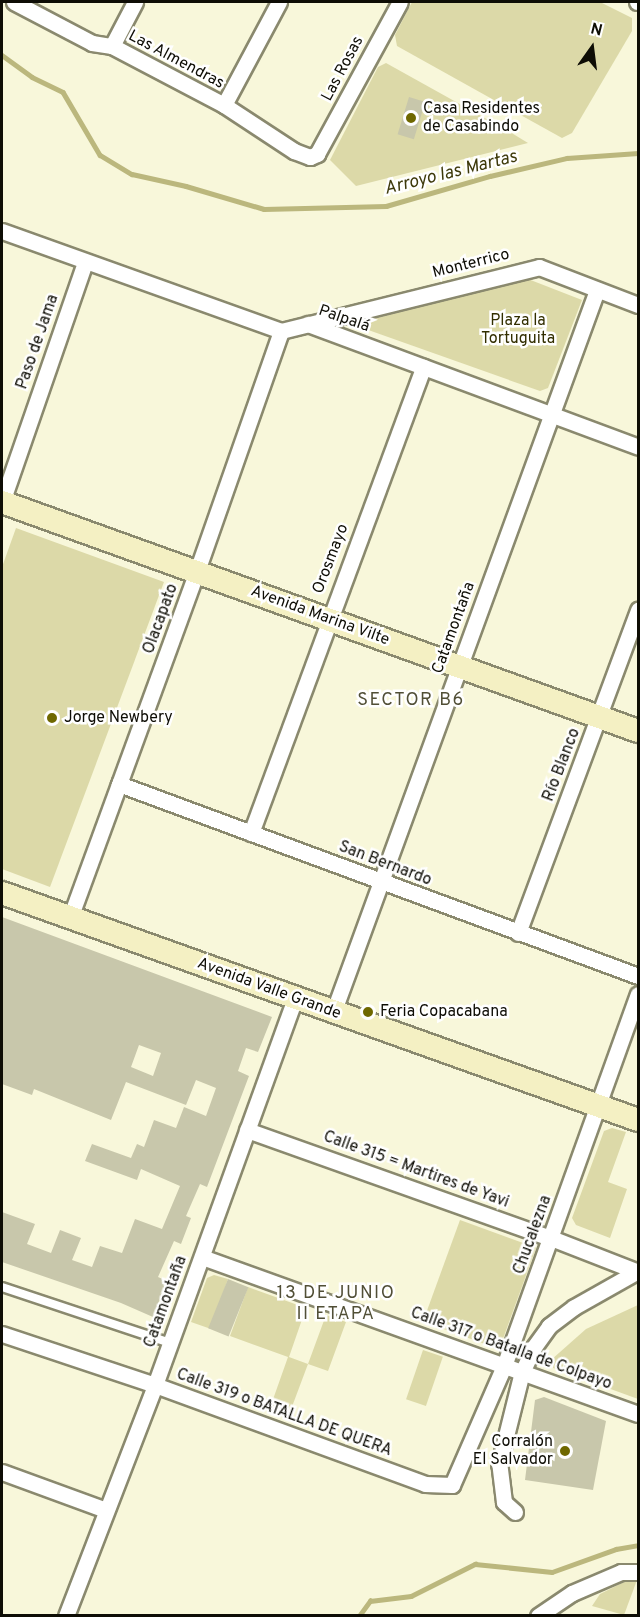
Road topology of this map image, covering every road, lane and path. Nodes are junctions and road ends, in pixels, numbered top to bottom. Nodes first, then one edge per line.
1 (14, 2) edge
2 (135, 2) edge
3 (279, 2) edge
4 (400, 2) edge
5 (112, 46) junction
6 (224, 105) junction
7 (317, 154) joint
8 (2, 231) edge
9 (85, 262) junction
10 (597, 290) junction
11 (639, 305) edge
12 (308, 324) junction
13 (281, 331) junction
14 (423, 367) junction
15 (550, 414) junction
16 (639, 447) edge
17 (2, 502) edge
18 (197, 571) junction
19 (639, 610) edge
20 (328, 618) junction
21 (460, 666) junction
22 (600, 717) junction
23 (639, 731) edge
24 (119, 784) junction
25 (251, 833) junction
26 (380, 882) junction
27 (2, 893) edge
28 (70, 918) junction
29 (518, 933) junction
30 (639, 976) edge
31 (639, 994) edge
32 (295, 999) junction
33 (333, 1013) junction
34 (599, 1106) junction
35 (639, 1120) edge
36 (248, 1130) junction
37 (551, 1238) junction
38 (202, 1257) junction
39 (638, 1272) edge
40 (2, 1287) edge
41 (2, 1334) edge
42 (170, 1343) junction
43 (504, 1366) junction
44 (522, 1372) junction
45 (155, 1385) junction
46 (639, 1414) edge
47 (2, 1472) edge
48 (452, 1485) joint
49 (106, 1510) junction
50 (515, 1512) dead end
51 (639, 1572) edge
52 (66, 1616) edge
53 (538, 1616) edge

1 - 5 street, Las Almendras
2 - 5 street
3 - 6 street
4 - 7 street, Las Rosas
5 - 6 street, Las Almendras
6 - 7 street, Las Almendras
8 - 9 street
9 - 13 street
9 - 17 street, Paso de Jama
10 - 11 street, Monterrico
10 - 12 street, Monterrico
10 - 15 street, Catamontaña
12 - 13 street, Palpalá
12 - 14 street, Palpalá
13 - 18 street, Olacapato
14 - 15 street, Palpalá
14 - 20 street, Orosmayo
15 - 16 street, Palpalá
15 - 21 street, Catamontaña
17 - 18 street, Avenida Marina Vilte
18 - 20 street, Avenida Marina Vilte
18 - 24 street, Olacapato
19 - 22 street, Río Blanco
20 - 21 street, Avenida Marina Vilte
20 - 25 street, Orosmayo
21 - 22 street, Avenida Marina Vilte
21 - 26 street, Catamontaña
22 - 23 street, Avenida Marina Vilte
22 - 29 street, Río Blanco
24 - 25 street, San Bernardo
24 - 28 street, Olacapato
25 - 26 street, San Bernardo
26 - 29 street, San Bernardo
26 - 33 street, Catamontaña
27 - 28 street, Avenida Valle Grande
28 - 32 street, Avenida Valle Grande
29 - 30 street, San Bernardo
31 - 34 street, Chucalezna
32 - 33 street, Avenida Valle Grande
32 - 36 street, Catamontaña
33 - 34 street, Avenida Valle Grande
34 - 35 street, Avenida Valle Grande
34 - 37 street, Chucalezna
36 - 37 street, Calle 315 = Martires de Yavi
36 - 38 street, Catamontaña
37 - 39 street, Calle 315 = Martires de Yavi
37 - 43 street, Chucalezna
38 - 42 street, Catamontaña
38 - 43 street, Calle 317 o Batalla de Colpayo
39 - 44 street
40 - 42 lane
41 - 45 street, Calle 319 o BATALLA DE QUERA
42 - 45 street, Catamontaña
43 - 44 street, Calle 317 o Batalla de Colpayo
43 - 48 street, Chucalezna
44 - 46 street, Calle 317 o Batalla de Colpayo
44 - 50 street
45 - 48 street, Calle 319 o BATALLA DE QUERA
45 - 49 street, Catamontaña
47 - 49 street
49 - 52 street, Catamontaña
51 - 53 street

